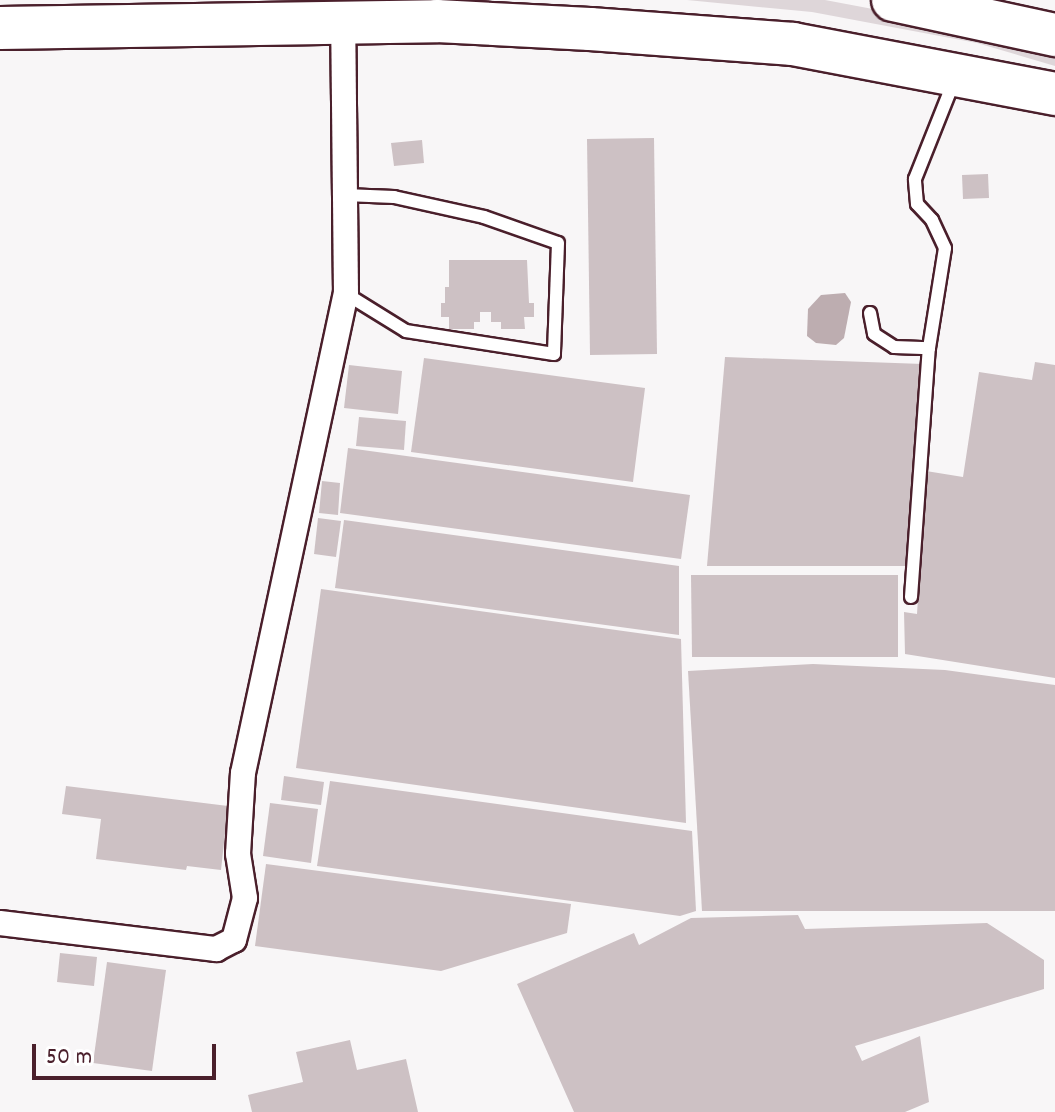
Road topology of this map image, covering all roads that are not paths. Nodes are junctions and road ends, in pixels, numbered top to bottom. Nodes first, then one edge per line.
1 (893, 0) edge
2 (343, 24) junction
3 (0, 28) edge
4 (1055, 35) edge
5 (957, 75) junction
6 (1055, 94) edge
7 (345, 195) junction
8 (346, 294) junction
9 (870, 313) dead end
10 (929, 348) junction
11 (911, 597) dead end
12 (0, 923) edge

1 - 4 highway
2 - 3 highway
2 - 5 highway
2 - 7 street
5 - 6 highway
5 - 10 lane
7 - 8 street
7 - 8 lane
8 - 12 street
9 - 10 lane
10 - 11 lane

